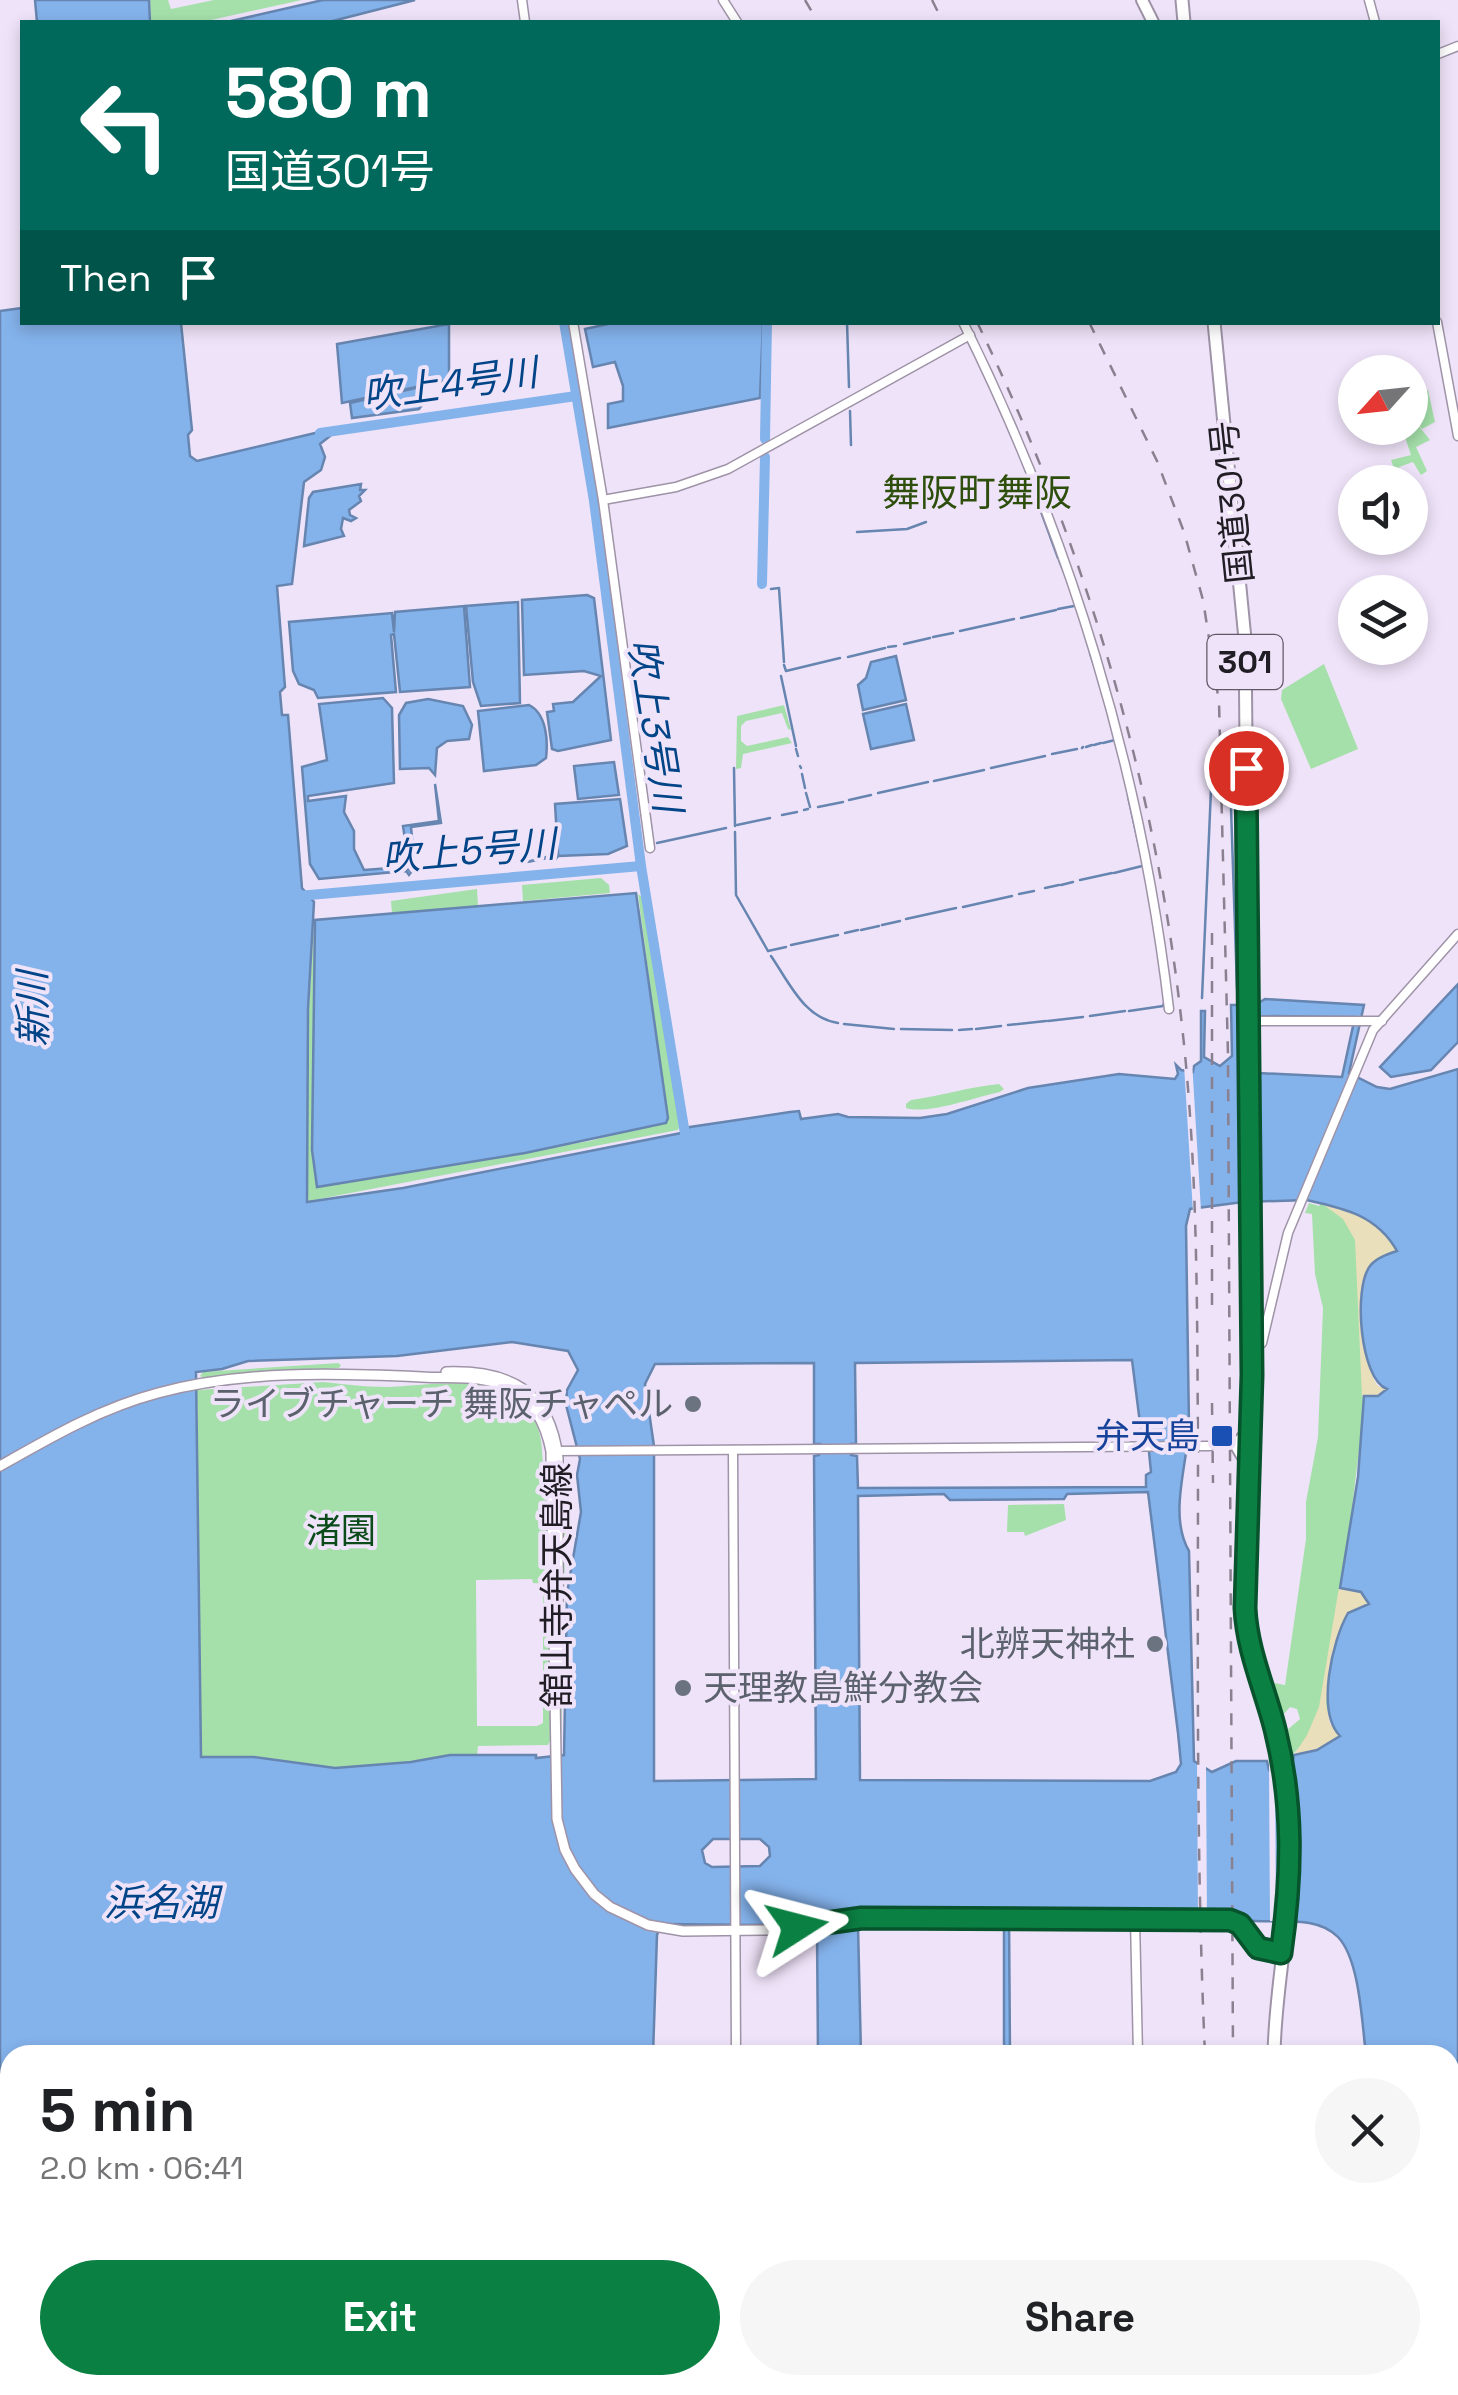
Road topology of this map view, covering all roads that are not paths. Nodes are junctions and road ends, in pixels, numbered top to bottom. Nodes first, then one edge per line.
1 (574, 325) edge
2 (965, 325) edge
3 (1214, 325) edge
4 (1438, 325) edge
5 (970, 335) junction
6 (1458, 436) edge
7 (602, 500) junction
8 (650, 848) dead end
9 (1458, 934) edge
10 (1169, 1009) dead end
11 (1249, 1013) junction
12 (1382, 1021) junction
13 (1252, 1348) junction
14 (1252, 1428) junction
15 (1210, 1446) tunnel mouth
16 (733, 1450) junction
17 (557, 1451) junction
18 (0, 1466) edge
19 (1250, 1474) junction
20 (1135, 1919) junction
21 (736, 1929) junction
22 (1281, 1953) junction
23 (736, 2045) edge
24 (1138, 2045) edge
25 (1275, 2045) edge

1 - 7 street
2 - 5 street
3 - 11 highway, 国道301号 / 301
4 - 6 street
5 - 7 street
5 - 10 street
7 - 8 street
9 - 12 street
11 - 12 street
11 - 13 highway, 国道301号 / 301
12 - 13 street
13 - 14 highway, 国道301号 / 301
14 - 19 highway, 国道301号 / 301
14 - 19 highway
15 - 16 street
16 - 17 street
16 - 21 street
17 - 18 main road, 舘山寺弁天島線
17 - 21 main road, 舘山寺弁天島線
19 - 22 highway, 国道301号 / 301
20 - 21 main road, 舘山寺弁天島線
20 - 22 main road, 舘山寺弁天島線
20 - 24 street
21 - 23 street
22 - 25 highway, 国道301号 / 301

